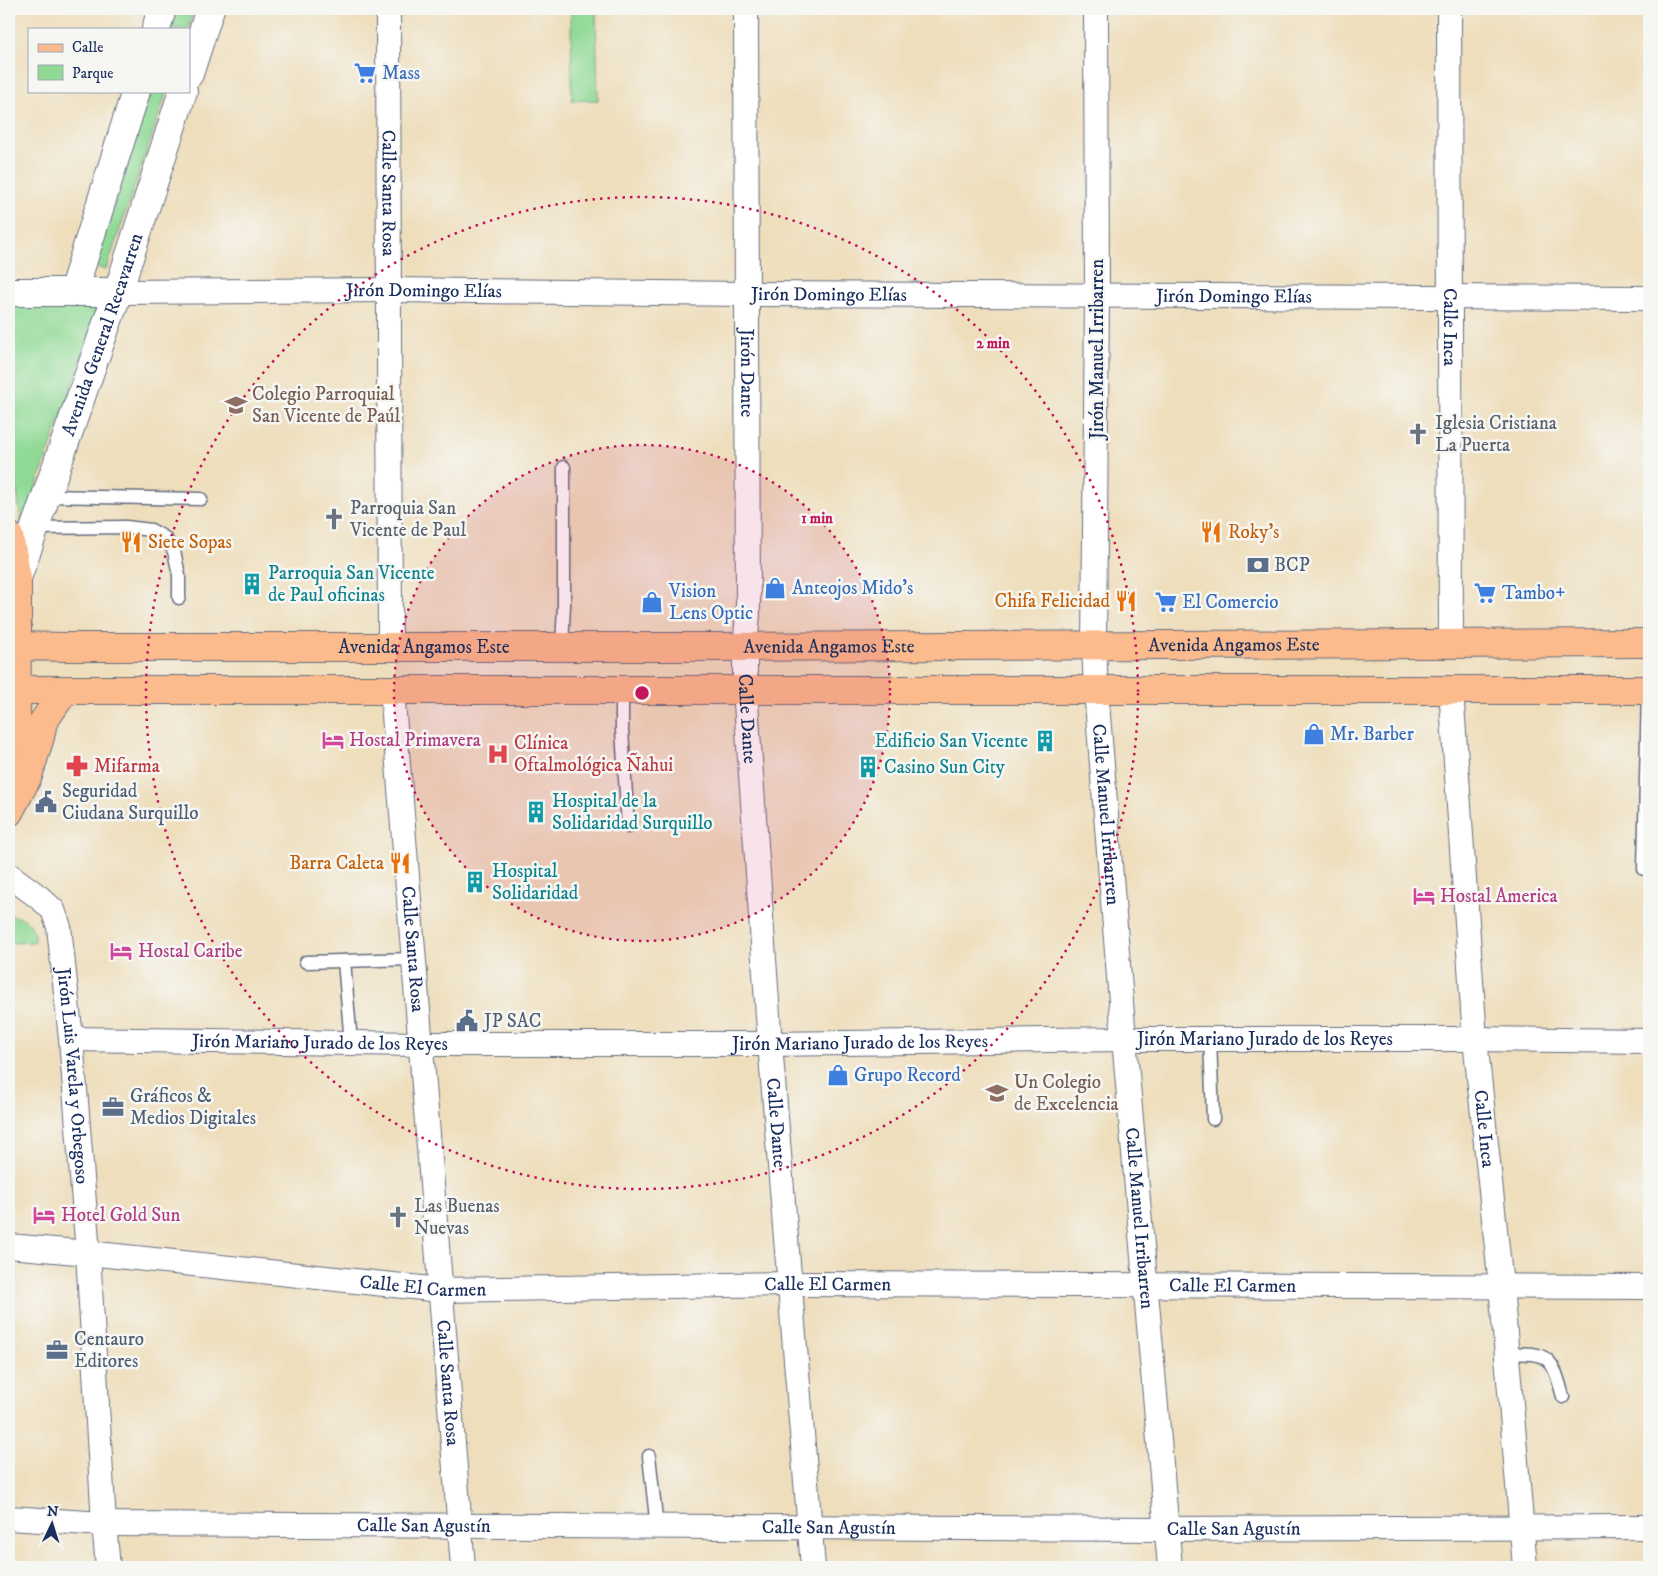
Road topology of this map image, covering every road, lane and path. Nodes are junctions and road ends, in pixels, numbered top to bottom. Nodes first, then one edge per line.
1 (162, 9) edge
2 (210, 9) edge
3 (388, 9) edge
4 (746, 9) edge
5 (1096, 9) edge
6 (1449, 9) edge
7 (156, 28) edge
8 (190, 71) edge
9 (136, 92) edge
10 (183, 92) edge
11 (390, 290) junction
12 (9, 292) edge
13 (74, 292) junction
14 (118, 292) junction
15 (746, 294) junction
16 (1097, 296) junction
17 (1450, 297) junction
18 (1649, 298) edge
19 (564, 467) dead end
20 (46, 496) junction
21 (201, 499) dead end
22 (35, 528) junction
23 (9, 536) edge
24 (17, 578) junction
25 (179, 598) dead end
26 (1649, 643) edge
27 (1451, 644) junction
28 (13, 646) edge
29 (390, 646) junction
30 (1094, 646) junction
31 (562, 647) junction
32 (745, 647) junction
33 (745, 689) junction
34 (1451, 689) junction
35 (13, 690) edge
36 (65, 690) junction
37 (392, 690) junction
38 (622, 690) junction
39 (1096, 690) junction
40 (1649, 690) edge
41 (9, 773) edge
42 (9, 812) edge
43 (628, 827) dead end
44 (1644, 869) dead end
45 (9, 875) edge
46 (413, 959) junction
47 (344, 961) junction
48 (306, 962) dead end
49 (1476, 1038) junction
50 (71, 1039) junction
51 (1124, 1039) junction
52 (1210, 1039) junction
53 (1649, 1041) edge
54 (352, 1044) junction
55 (420, 1044) junction
56 (770, 1044) junction
57 (1213, 1119) dead end
58 (9, 1246) edge
59 (88, 1253) junction
60 (790, 1284) junction
61 (1146, 1285) junction
62 (1501, 1286) junction
63 (1649, 1287) edge
64 (442, 1290) junction
65 (1507, 1354) junction
66 (1563, 1397) dead end
67 (650, 1456) dead end
68 (9, 1518) edge
69 (104, 1524) junction
70 (460, 1526) junction
71 (657, 1527) junction
72 (809, 1527) junction
73 (1649, 1527) edge
74 (1522, 1528) junction
75 (1167, 1529) junction
76 (108, 1567) edge
77 (463, 1567) edge
78 (813, 1567) edge
79 (1170, 1567) edge
80 (1525, 1567) edge

1 - 7 street
2 - 8 street
3 - 11 street, Calle Santa Rosa
4 - 15 street, Jirón Dante
5 - 16 street, Jirón Manuel Irribarren
6 - 17 street, Calle Inca
9 - 13 street
10 - 14 street, Avenida General Recavarren
11 - 14 street, Jirón Domingo Elías
11 - 15 street, Jirón Domingo Elías
11 - 29 street, Calle Santa Rosa
12 - 13 street, Jirón Domingo Elías
13 - 14 street, Jirón Domingo Elías
14 - 20 street, Avenida General Recavarren
15 - 16 street, Jirón Domingo Elías
15 - 32 street, Jirón Dante
16 - 17 street, Jirón Domingo Elías
16 - 30 street, Jirón Manuel Irribarren
17 - 18 street, Jirón Domingo Elías
17 - 27 street, Calle Inca
19 - 31 lane
20 - 21 lane
20 - 22 street, Avenida General Recavarren
22 - 24 street, Avenida General Recavarren
22 - 25 lane
23 - 24 main road
24 - 28 main road
26 - 27 main road, Avenida Angamos Este
27 - 30 main road, Avenida Angamos Este
28 - 29 main road, Avenida Angamos Este
28 - 35 main road
29 - 31 main road, Avenida Angamos Este
30 - 32 main road, Avenida Angamos Este
30 - 39 street, Jirón Manuel Irribarren
31 - 32 main road, Avenida Angamos Este
32 - 33 street, Calle Dante
33 - 38 main road
33 - 39 main road
33 - 56 street, Calle Dante
34 - 39 main road
34 - 40 main road
34 - 49 street, Calle Inca
35 - 36 main road
35 - 41 main road
36 - 37 main road
36 - 42 main road
37 - 38 main road
37 - 46 street, Calle Santa Rosa
38 - 43 lane
39 - 51 street, Calle Manuel Irribarren
40 - 44 lane
45 - 50 street, Jirón Luis Varela y Orbegoso
46 - 47 lane
46 - 55 street, Calle Santa Rosa
47 - 48 lane
47 - 54 lane
49 - 52 street, Jirón Mariano Jurado de los Reyes
49 - 53 street, Jirón Mariano Jurado de los Reyes
49 - 62 street, Calle Inca
50 - 54 street, Jirón Mariano Jurado de los Reyes
50 - 59 street, Jirón Luis Varela y Orbegoso
51 - 52 street, Jirón Mariano Jurado de los Reyes
51 - 56 street, Jirón Mariano Jurado de los Reyes
51 - 61 street, Calle Manuel Irribarren
52 - 57 lane
54 - 55 street, Jirón Mariano Jurado de los Reyes
55 - 56 street, Jirón Mariano Jurado de los Reyes
55 - 64 street, Calle Santa Rosa
56 - 60 street, Calle Dante
58 - 59 street, Calle El Carmen
59 - 64 street, Calle El Carmen
59 - 69 street, Jirón Luis Varela y Orbegoso
60 - 61 street, Calle El Carmen
60 - 64 street, Calle El Carmen
60 - 72 street, Calle Dante
61 - 62 street, Calle El Carmen
61 - 75 street, Calle Manuel Irribarren
62 - 63 street, Calle El Carmen
62 - 65 street, Calle Inca
64 - 70 street, Calle Santa Rosa
65 - 66 lane
65 - 74 street, Calle Inca
67 - 71 lane
68 - 69 street, Calle San Agustín
69 - 70 street, Calle San Agustín
69 - 76 street, Jirón Luis Varela y Orbegoso
70 - 71 street, Calle San Agustín
70 - 77 street, Calle Santa Rosa
71 - 72 street, Calle San Agustín
72 - 75 street, Calle San Agustín
72 - 78 street, Calle Dante
73 - 74 street, Calle San Agustín
74 - 75 street, Calle San Agustín
74 - 80 street, Calle Inca
75 - 79 street, Calle Manuel Irribarren

